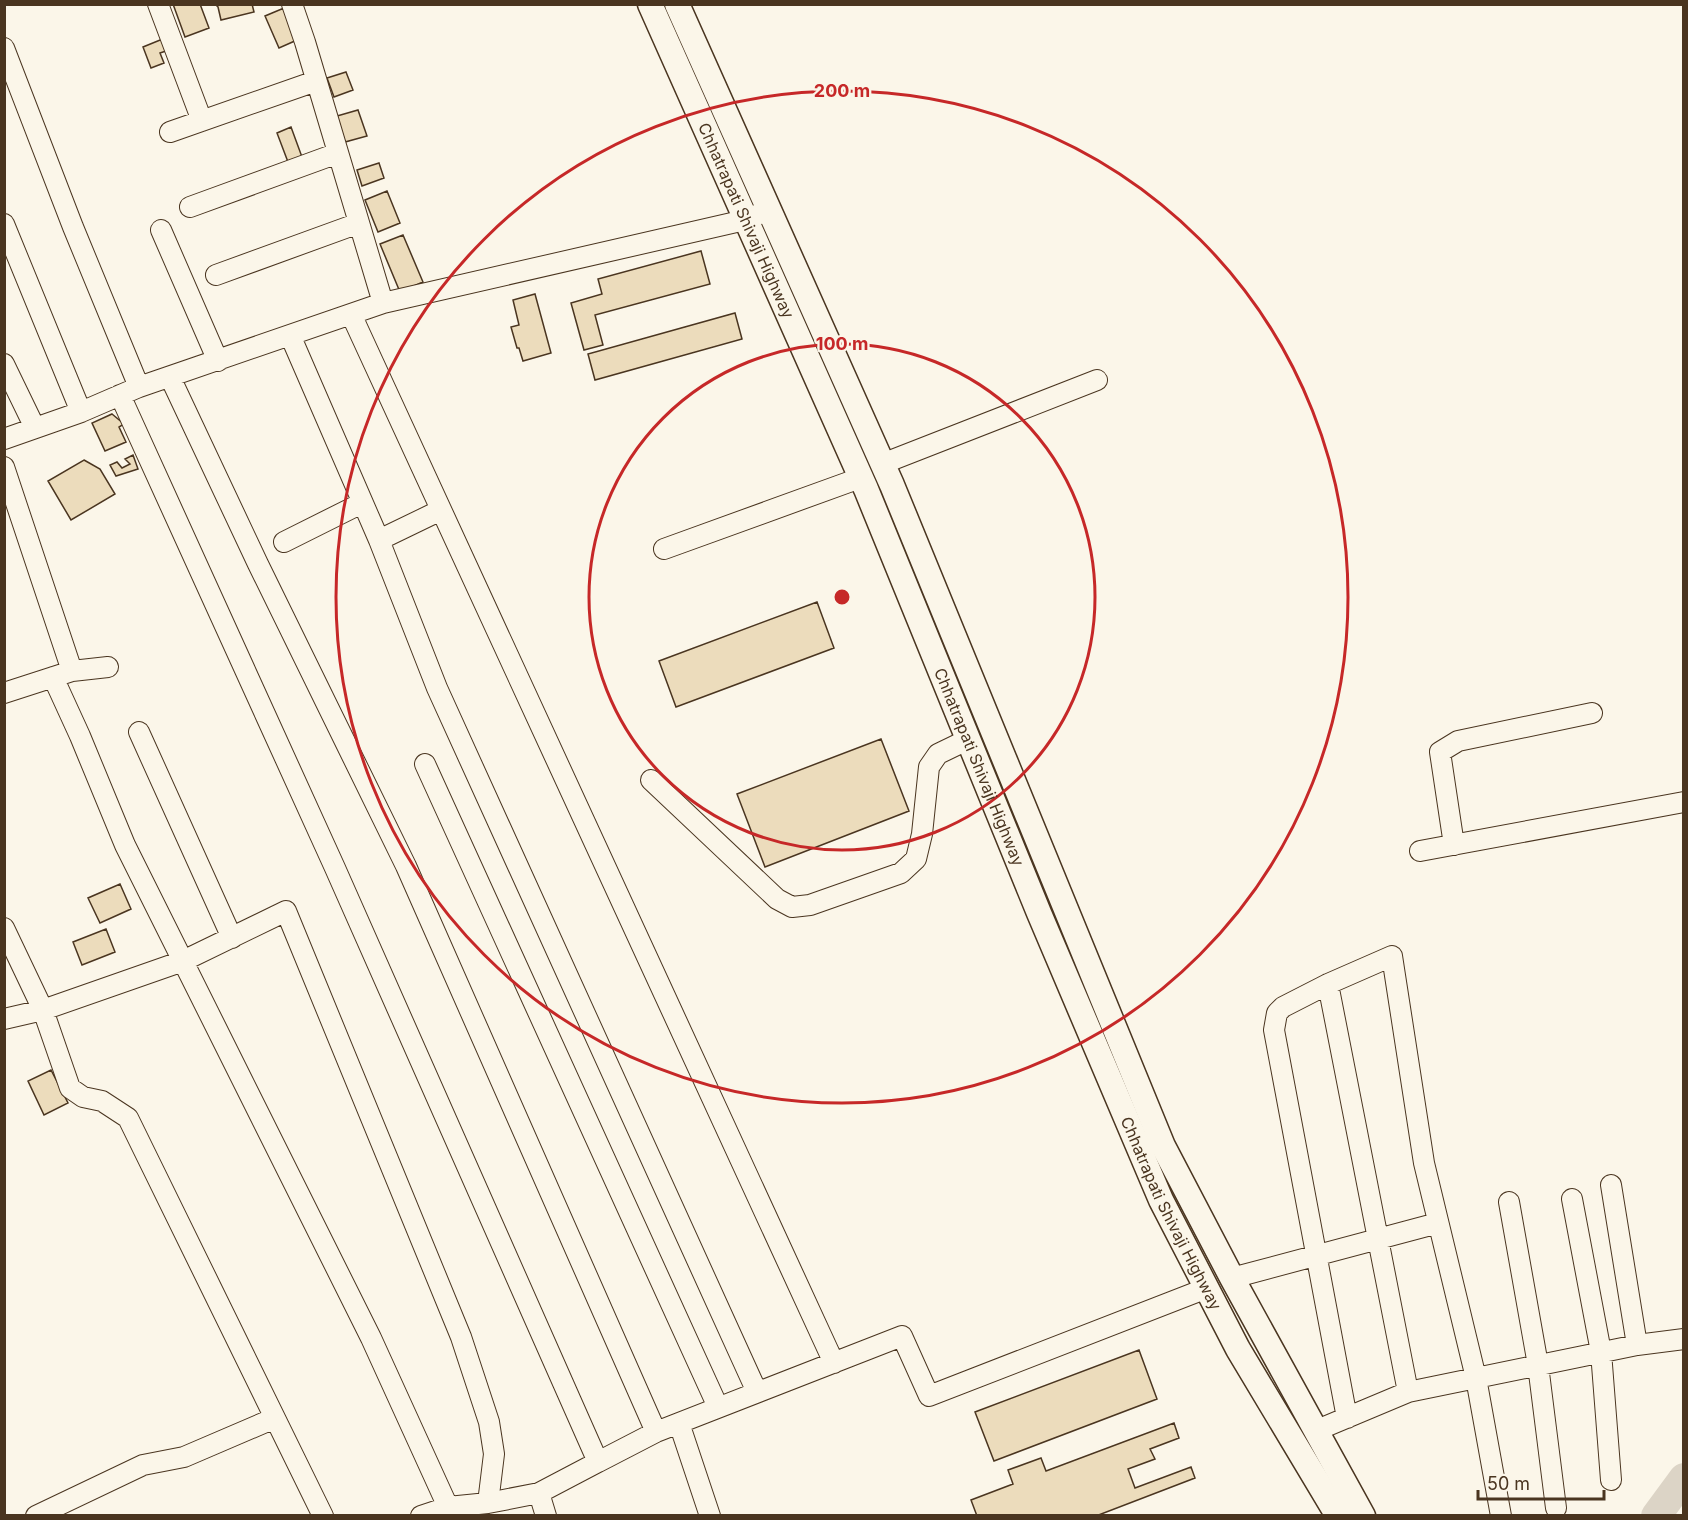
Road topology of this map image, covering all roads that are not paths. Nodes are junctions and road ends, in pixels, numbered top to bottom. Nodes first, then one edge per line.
1 (158, 4) edge
2 (292, 4) edge
3 (650, 4) edge
4 (677, 4) edge
5 (4, 48) edge
6 (316, 81) junction
7 (202, 121) junction
8 (170, 132) dead end
9 (338, 153) junction
10 (190, 207) dead end
11 (769, 209) junction
12 (745, 220) junction
13 (359, 223) junction
14 (4, 224) edge
15 (161, 230) dead end
16 (216, 275) dead end
17 (383, 303) junction
18 (351, 314) junction
19 (290, 335) junction
20 (218, 361) junction
21 (4, 364) edge
22 (170, 377) junction
23 (1097, 380) dead end
24 (139, 387) junction
25 (120, 395) junction
26 (81, 412) junction
27 (34, 428) junction
28 (4, 439) edge
29 (882, 465) junction
30 (4, 468) edge
31 (861, 478) junction
32 (362, 503) junction
33 (441, 510) junction
34 (379, 540) junction
35 (284, 542) dead end
36 (664, 549) dead end
37 (108, 667) dead end
38 (72, 672) junction
39 (53, 677) junction
40 (4, 693) edge
41 (1592, 713) dead end
42 (139, 732) dead end
43 (969, 739) junction
44 (425, 764) dead end
45 (651, 780) dead end
46 (1683, 802) edge
47 (1454, 845) junction
48 (1420, 852) dead end
49 (4, 928) edge
50 (232, 938) junction
51 (183, 961) junction
52 (1328, 984) junction
53 (43, 1010) junction
54 (4, 1020) edge
55 (1611, 1185) dead end
56 (1572, 1199) dead end
57 (1509, 1202) dead end
58 (1438, 1223) junction
59 (1378, 1239) junction
60 (1316, 1256) junction
61 (1232, 1278) junction
62 (1207, 1288) junction
63 (1683, 1339) edge
64 (1637, 1345) junction
65 (1601, 1352) junction
66 (834, 1363) junction
67 (1538, 1365) junction
68 (1476, 1378) junction
69 (757, 1392) junction
70 (1408, 1392) junction
71 (718, 1407) junction
72 (275, 1418) junction
73 (1347, 1418) junction
74 (679, 1423) junction
75 (1315, 1431) junction
76 (656, 1432) junction
77 (598, 1461) junction
78 (1611, 1480) dead end
79 (539, 1493) junction
80 (488, 1503) junction
81 (448, 1508) junction
82 (1556, 1508) dead end
83 (36, 1515) edge
84 (322, 1515) edge
85 (421, 1515) edge
86 (546, 1515) edge
87 (710, 1515) edge
88 (1338, 1515) edge
89 (1363, 1515) edge
90 (1501, 1515) edge

1 - 7 street
2 - 6 street
3 - 12 main road, Chhatrapati Shivaji Highway
4 - 11 main road, Chhatrapati Shivaji Highway
5 - 24 street
6 - 7 street
6 - 9 street
7 - 8 street
9 - 10 street
9 - 13 street
11 - 12 street
11 - 29 main road, Chhatrapati Shivaji Highway
12 - 17 street
12 - 31 main road, Chhatrapati Shivaji Highway
13 - 16 street
13 - 17 street
14 - 26 street
15 - 20 street
17 - 18 street
18 - 19 street
18 - 33 street
19 - 20 street
19 - 32 street
20 - 22 street
21 - 27 street
22 - 24 street
22 - 76 street
23 - 29 street
24 - 25 street
25 - 26 street
25 - 77 street
26 - 27 street
27 - 28 street
29 - 61 main road, Chhatrapati Shivaji Highway
30 - 38 street
31 - 36 street
31 - 43 main road, Chhatrapati Shivaji Highway
32 - 34 street
32 - 35 street
33 - 34 street
33 - 66 street
34 - 69 street
37 - 38 street
38 - 39 street
39 - 40 street
39 - 51 street
41 - 47 street
42 - 50 street
43 - 45 street
43 - 62 main road, Chhatrapati Shivaji Highway
44 - 71 street
46 - 47 street
47 - 48 street
49 - 53 street
50 - 51 street
50 - 80 street
51 - 53 street
51 - 81 street
52 - 58 street
52 - 59 street
52 - 60 street
53 - 54 street
53 - 72 street
55 - 64 street
56 - 65 street
57 - 67 street
58 - 59 street
58 - 68 street
59 - 60 street
59 - 70 street
60 - 61 street
60 - 73 street
61 - 75 main road, Chhatrapati Shivaji Highway
62 - 66 street
62 - 88 main road, Chhatrapati Shivaji Highway
63 - 64 street
64 - 65 street
65 - 67 street
65 - 78 street
66 - 69 street
67 - 68 street
67 - 82 street
68 - 70 street
68 - 90 street
69 - 71 street
70 - 73 street
71 - 74 street
72 - 83 street
72 - 84 street
73 - 75 street
74 - 76 street
74 - 87 street
75 - 89 main road, Chhatrapati Shivaji Highway
76 - 77 street
77 - 79 street
79 - 80 street
79 - 86 street
80 - 81 street
81 - 85 street

